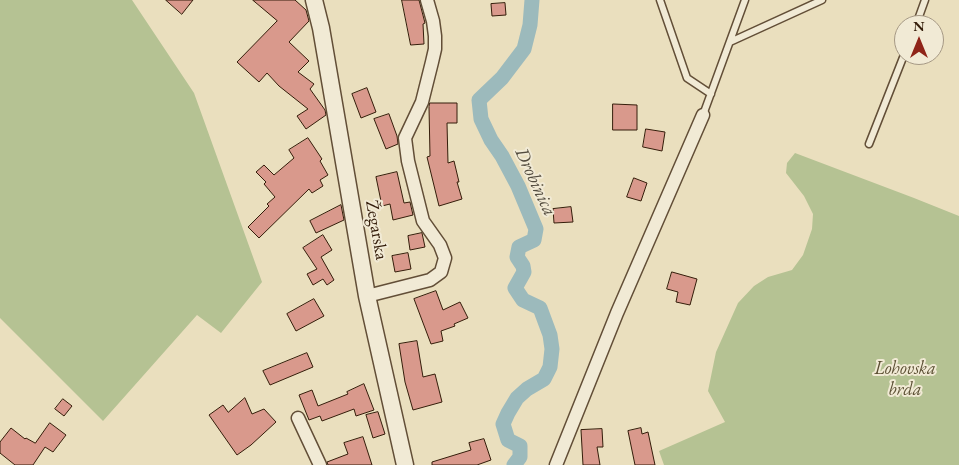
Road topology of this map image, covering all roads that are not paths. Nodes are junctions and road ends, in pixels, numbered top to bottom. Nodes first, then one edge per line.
1 (314, 0) edge
2 (427, 0) edge
3 (660, 0) edge
4 (745, 0) edge
5 (822, 0) edge
6 (926, 0) edge
7 (920, 15) edge
8 (730, 42) junction
9 (900, 65) edge
10 (711, 94) junction
11 (703, 115) joint
12 (869, 144) dead end
13 (367, 296) junction
14 (298, 418) dead end
15 (320, 465) edge
16 (405, 465) edge
17 (556, 465) edge

1 - 13 street, Žegarska
2 - 13 street
3 - 10 lane
4 - 8 lane
5 - 8 lane
6 - 7 lane
8 - 10 lane
9 - 12 lane
10 - 11 lane
11 - 17 street
13 - 16 street, Žegarska
14 - 15 street

